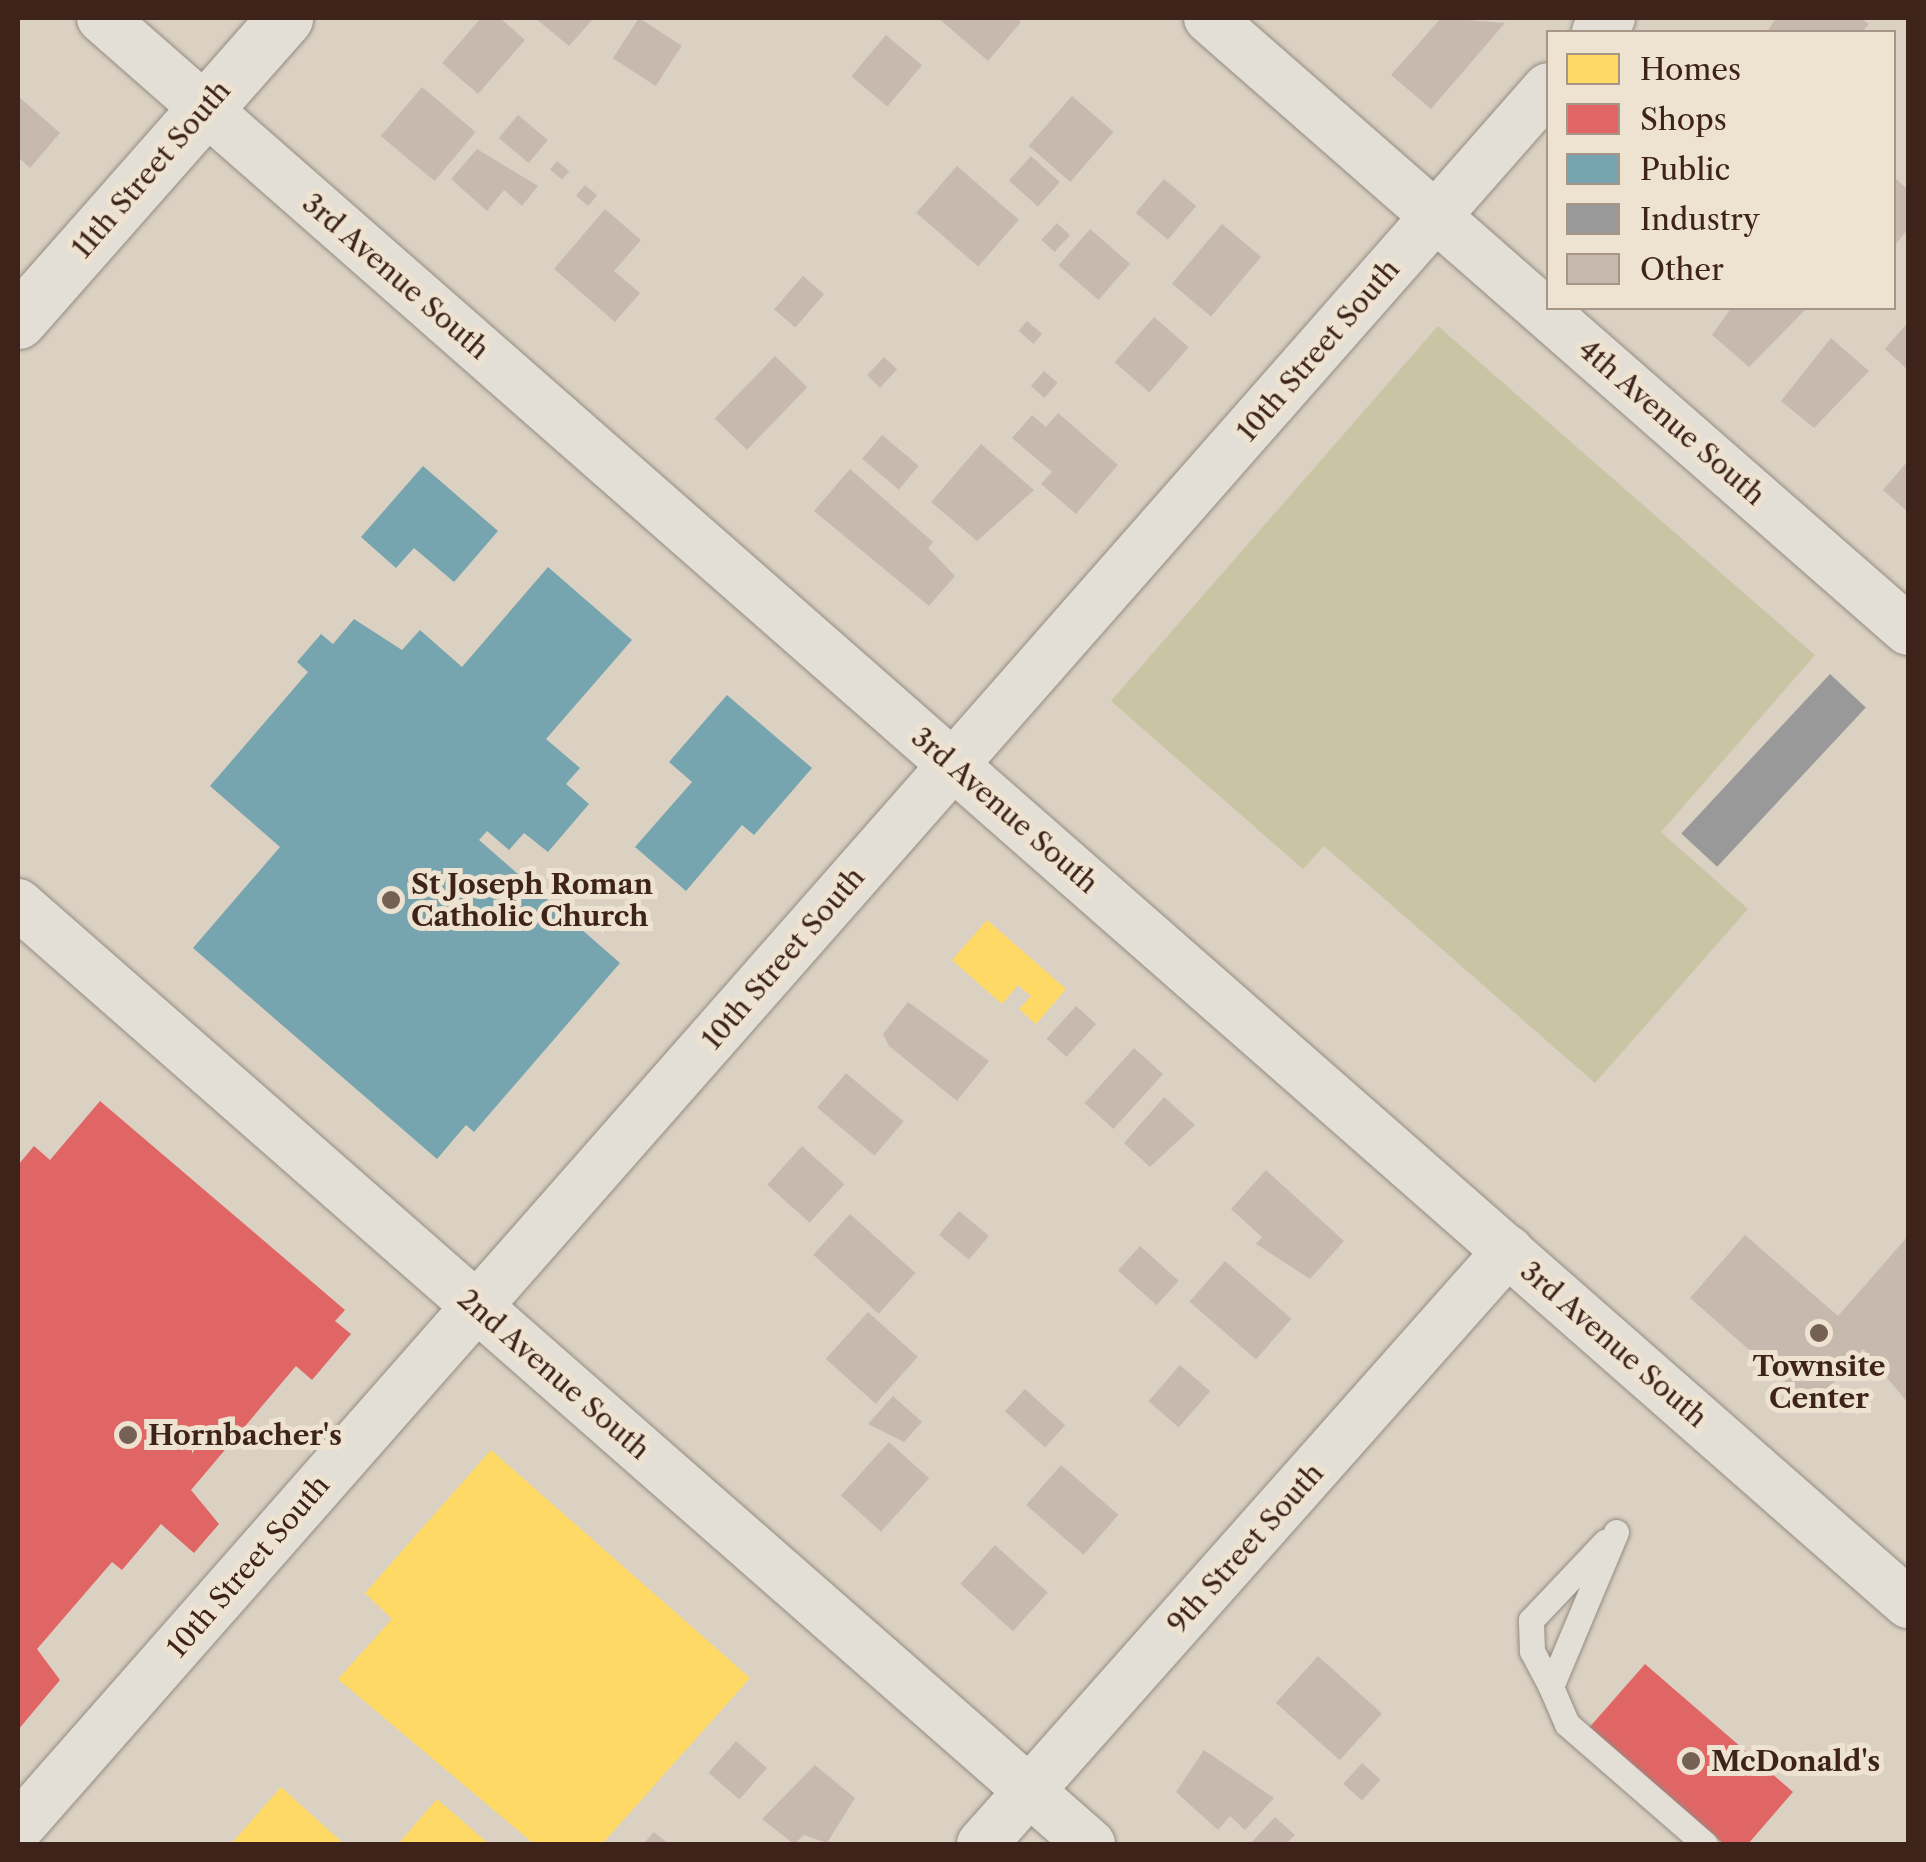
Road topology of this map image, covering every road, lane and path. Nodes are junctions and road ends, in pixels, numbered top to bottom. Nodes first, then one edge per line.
1 (102, 18) edge
2 (285, 18) edge
3 (1209, 18) edge
4 (1546, 90) edge
5 (204, 108) junction
6 (1436, 216) junction
7 (18, 320) edge
8 (1908, 630) edge
9 (953, 765) junction
10 (18, 904) edge
11 (1508, 1251) junction
12 (477, 1306) junction
13 (1908, 1603) edge
14 (1550, 1687) junction
15 (1029, 1792) junction
16 (18, 1828) edge
17 (982, 1844) edge
18 (1090, 1844) edge
19 (1705, 1844) edge

1 - 5 street, 3rd Avenue South
2 - 5 street, 11th Street South
3 - 6 street, 4th Avenue South
4 - 6 street, 10th Street South
5 - 7 street, 11th Street South
5 - 9 street, 3rd Avenue South
6 - 8 street, 4th Avenue South
6 - 9 street, 10th Street South
9 - 11 street, 3rd Avenue South
9 - 12 street, 10th Street South
10 - 12 street, 2nd Avenue South
11 - 13 street, 3rd Avenue South
11 - 15 street, 9th Street South
12 - 15 street, 2nd Avenue South
12 - 16 street, 10th Street South
14 - 14 lane
14 - 19 lane
15 - 17 street, 9th Street South
15 - 18 street, 2nd Avenue South

